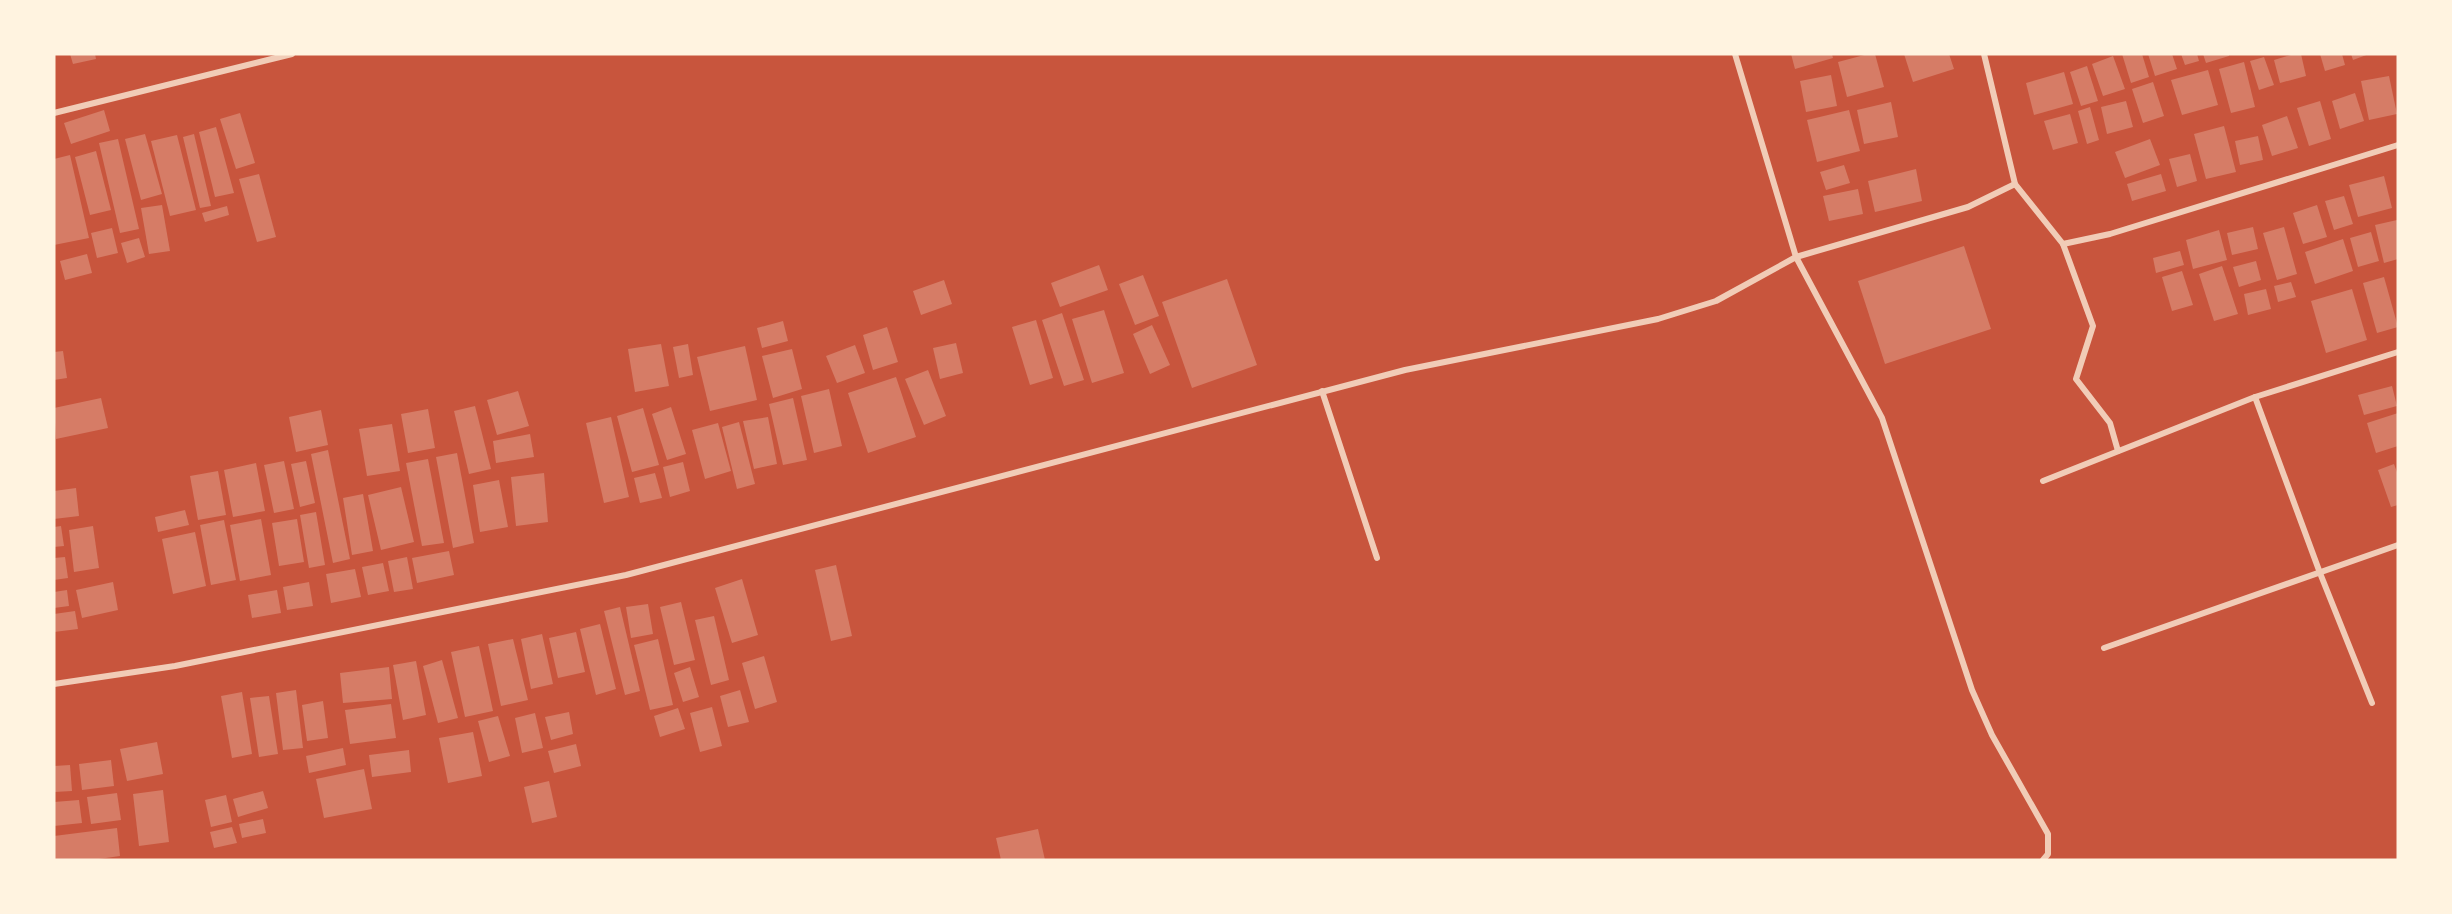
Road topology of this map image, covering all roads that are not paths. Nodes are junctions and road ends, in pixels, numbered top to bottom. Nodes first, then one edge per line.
1 (292, 54) edge
2 (1735, 54) edge
3 (1984, 54) edge
4 (54, 113) edge
5 (2398, 145) edge
6 (2015, 184) junction
7 (2062, 244) junction
8 (1796, 257) junction
9 (2398, 352) edge
10 (1322, 391) junction
11 (2255, 397) junction
12 (2118, 451) junction
13 (2043, 481) dead end
14 (2398, 545) edge
15 (1377, 558) dead end
16 (2320, 573) junction
17 (2104, 648) dead end
18 (54, 684) edge
19 (2372, 703) dead end
20 (2043, 860) edge

1 - 4 street
2 - 8 street
3 - 6 street
5 - 7 street
6 - 7 street
6 - 8 street
7 - 12 street
8 - 10 street
8 - 20 street
9 - 11 street
10 - 15 street
10 - 18 street
11 - 12 street
11 - 16 street
12 - 13 street
14 - 16 street
16 - 17 street
16 - 19 street

